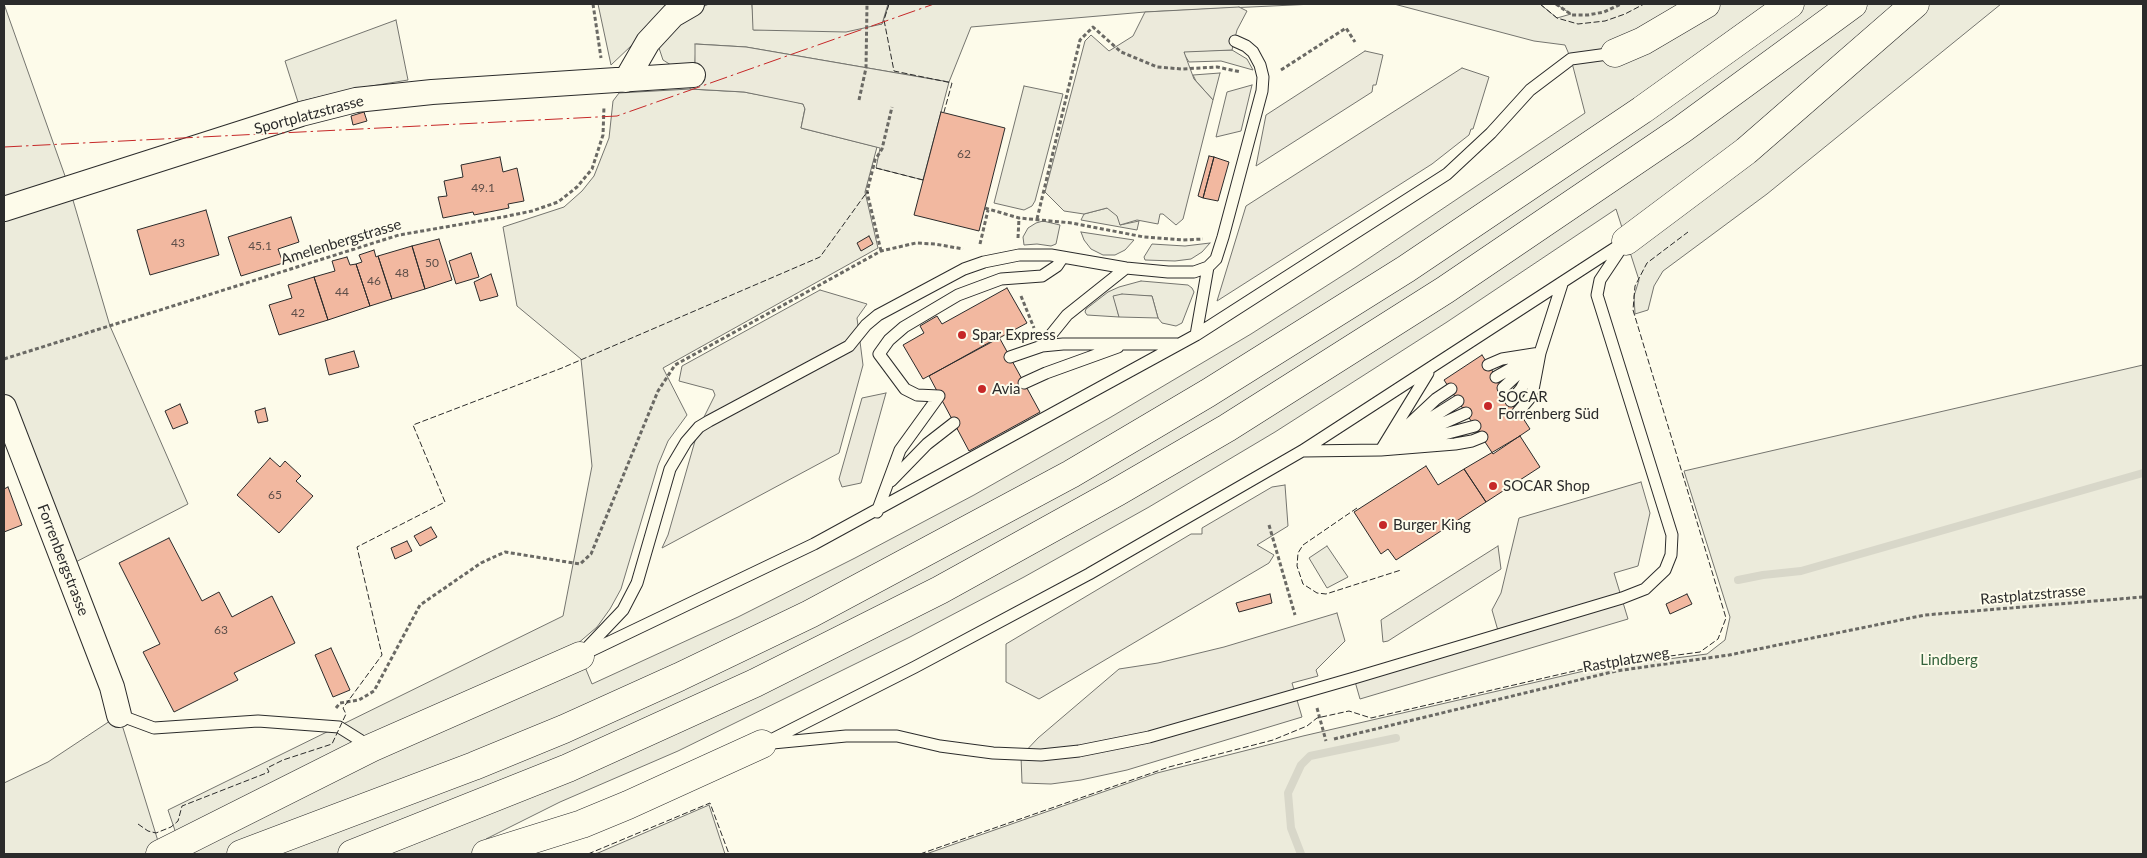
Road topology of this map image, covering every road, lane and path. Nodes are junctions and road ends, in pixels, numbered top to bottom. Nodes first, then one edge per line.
1 (593, 4) edge
2 (692, 4) edge
3 (867, 4) edge
4 (1556, 4) edge
5 (1621, 4) edge
6 (1706, 4) edge
7 (1790, 4) edge
8 (1853, 4) edge
9 (1915, 4) edge
10 (1235, 41) dead end
11 (1355, 42) dead end
12 (1615, 53) joint
13 (693, 75) dead end
14 (1263, 77) junction
15 (615, 81) junction
16 (859, 100) dead end
17 (892, 107) dead end
18 (985, 208) dead end
19 (4, 209) edge
20 (1037, 219) junction
21 (1223, 237) junction
22 (1626, 241) junction
23 (967, 249) dead end
24 (881, 251) junction
25 (1063, 257) junction
26 (1208, 267) junction
27 (1126, 268) junction
28 (1562, 284) junction
29 (1196, 335) junction
30 (1126, 344) junction
31 (1179, 344) junction
32 (1042, 346) junction
33 (1540, 352) junction
34 (1010, 357) dead end
35 (4, 359) edge
36 (1488, 365) dead end
37 (1430, 370) junction
38 (1496, 377) dead end
39 (1024, 383) dead end
40 (1503, 388) dead end
41 (1450, 389) dead end
42 (1511, 400) dead end
43 (1458, 401) dead end
44 (4, 407) edge
45 (1518, 412) dead end
46 (1466, 413) dead end
47 (954, 423) dead end
48 (1475, 426) dead end
49 (1482, 437) dead end
50 (1381, 450) junction
51 (1302, 451) junction
52 (888, 484) junction
53 (877, 512) junction
54 (1269, 525) dead end
55 (2143, 597) edge
56 (1925, 615) joint
57 (1295, 616) dead end
58 (580, 656) junction
59 (1312, 690) junction
60 (118, 715) joint
61 (320, 725) junction
62 (1334, 739) dead end
63 (1326, 741) dead end
64 (762, 744) junction
65 (371, 748) junction
66 (160, 854) edge
67 (241, 854) edge
68 (352, 854) edge
69 (486, 854) edge

1 - 15 path, Amelenbergstrasse
2 - 15 street
3 - 16 path
4 - 5 path
6 - 12 highway
7 - 67 highway
8 - 68 highway
9 - 22 highway
10 - 14 lane
11 - 14 path
12 - 29 lane
13 - 15 street, Sportplatzstrasse
14 - 20 path
14 - 21 lane
15 - 19 street, Sportplatzstrasse
15 - 35 path, Amelenbergstrasse
17 - 24 path
18 - 20 path
20 - 21 path
21 - 26 lane
22 - 28 lane
22 - 59 lane
23 - 24 path
24 - 61 path
25 - 27 lane
25 - 52 lane
25 - 58 lane
26 - 27 lane
26 - 29 lane
27 - 32 lane
28 - 33 lane
28 - 37 lane
29 - 31 lane
30 - 31 lane
30 - 32 lane
30 - 39 lane
31 - 53 lane
32 - 34 lane
33 - 36 lane
33 - 38 lane
33 - 40 lane
33 - 42 lane
33 - 45 lane
37 - 50 lane
37 - 51 lane
41 - 50 lane
43 - 50 lane
44 - 60 street, Forrenbergstrasse
46 - 50 lane
47 - 52 lane
48 - 50 lane
49 - 50 lane
50 - 51 lane
51 - 64 lane
52 - 53 lane
53 - 58 lane
54 - 57 path
55 - 56 path, Rastplatzstrasse
56 - 62 path, Rastplatzweg
58 - 65 highway
59 - 63 path
59 - 64 lane
60 - 61 lane
61 - 65 lane
64 - 69 highway
65 - 66 highway

